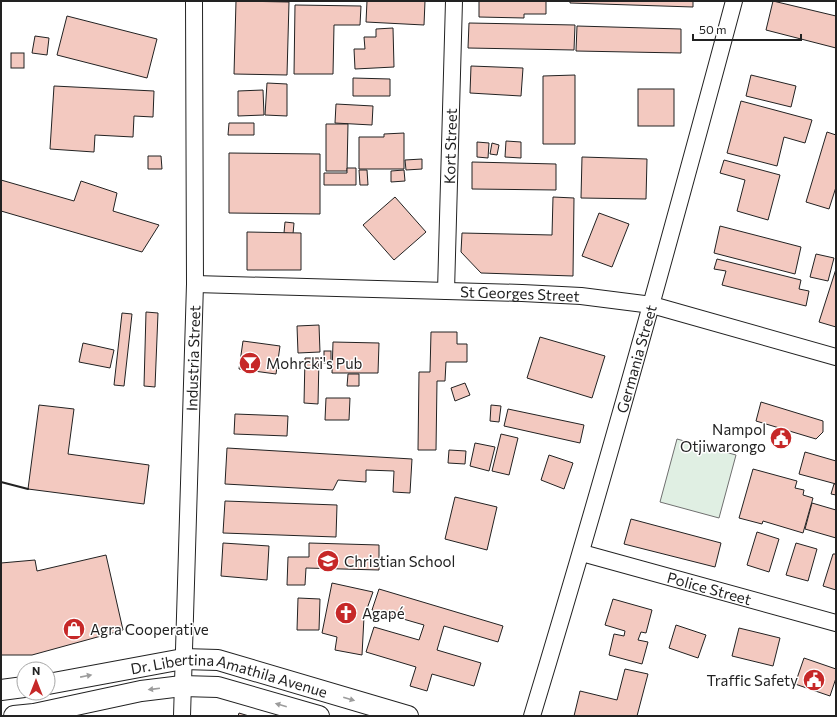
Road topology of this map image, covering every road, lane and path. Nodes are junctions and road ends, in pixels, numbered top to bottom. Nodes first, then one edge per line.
1 (194, 1) edge
2 (454, 1) edge
3 (734, 1) edge
4 (195, 284) junction
5 (446, 292) junction
6 (652, 305) junction
7 (836, 357) edge
8 (582, 553) junction
9 (836, 623) edge
10 (183, 659) junction
11 (56, 683) edge
12 (182, 686) junction
13 (16, 688) edge
14 (1, 690) edge
15 (14, 716) edge
16 (182, 716) edge
17 (319, 716) edge
18 (408, 716) edge
19 (532, 716) edge

1 - 4 street, Industria Street
2 - 5 street, Kort Street
3 - 6 street, Germania Street
4 - 5 street, St Georges Street
4 - 10 street, Industria Street
5 - 6 street, St Georges Street
6 - 7 street, St Georges Street
6 - 8 street, Germania Street
8 - 9 street, Police Street
8 - 19 street, Germania Street
11 -> 10 main road, Dr. Libertina Amathila Avenue
10 - 12 street, Industria Street
10 -> 18 main road, Dr. Libertina Amathila Avenue
12 -> 15 main road, Dr. Libertina Amathila Avenue
12 - 16 street, Industria Street
17 -> 12 main road, Dr. Libertina Amathila Avenue
13 - 14 main road

